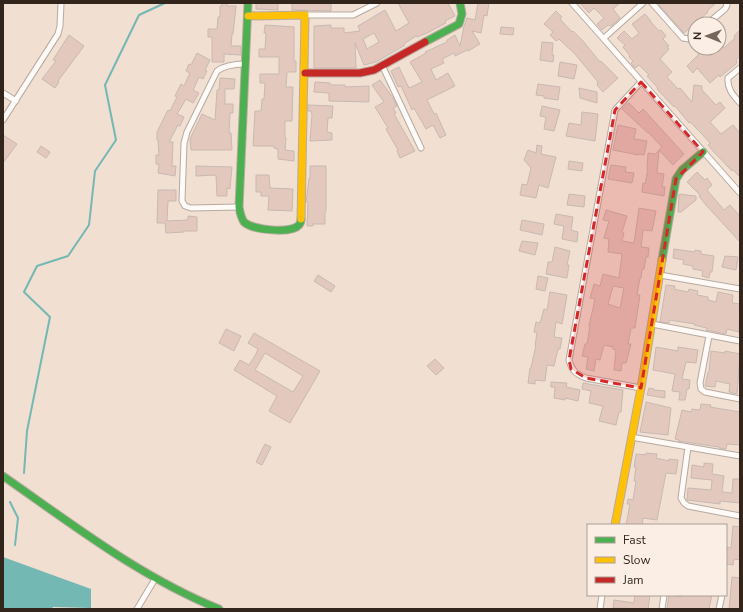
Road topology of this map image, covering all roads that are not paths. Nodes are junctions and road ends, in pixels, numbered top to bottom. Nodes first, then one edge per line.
1 (61, 3) edge
2 (248, 3) edge
3 (376, 3) edge
4 (460, 3) edge
5 (572, 3) edge
6 (644, 3) edge
7 (652, 3) edge
8 (726, 3) edge
9 (305, 15) junction
10 (248, 16) junction
11 (717, 16) edge
12 (604, 38) junction
13 (687, 39) edge
14 (245, 64) junction
15 (382, 66) junction
16 (740, 68) edge
17 (305, 73) junction
18 (641, 82) junction
19 (3, 93) edge
20 (16, 101) junction
21 (740, 103) edge
22 (3, 120) edge
23 (421, 148) dead end
24 (703, 152) junction
25 (740, 193) edge
26 (239, 207) junction
27 (660, 275) junction
28 (740, 289) edge
29 (652, 324) junction
30 (709, 336) junction
31 (740, 341) edge
32 (641, 388) junction
33 (740, 399) edge
34 (631, 437) junction
35 (688, 447) junction
36 (740, 456) edge
37 (3, 476) edge
38 (740, 516) edge
39 (615, 524) edge
40 (155, 579) junction
41 (602, 596) edge
42 (664, 596) edge
43 (722, 596) edge
44 (137, 609) edge
45 (219, 609) edge
46 (600, 609) edge
47 (662, 609) edge
48 (719, 609) edge

1 - 20 street
2 - 10 street
3 - 9 street
4 - 15 street
5 - 12 street
6 - 12 street
7 - 13 street
8 - 11 street
9 - 10 street
9 - 17 street
10 - 14 street
12 - 18 street
14 - 26 street
14 - 26 street
15 - 17 street
15 - 23 street
16 - 21 street
17 - 26 street
18 - 24 street
18 - 32 street
19 - 20 street
20 - 22 street
24 - 25 street
24 - 27 street
27 - 28 street
27 - 29 street
29 - 30 street
29 - 32 street
30 - 31 street
30 - 33 street
32 - 34 street
34 - 35 street
34 - 39 street
35 - 36 street
35 - 38 street
37 - 40 street
40 - 44 street
40 - 45 street
41 - 46 street
42 - 47 street
43 - 48 street

